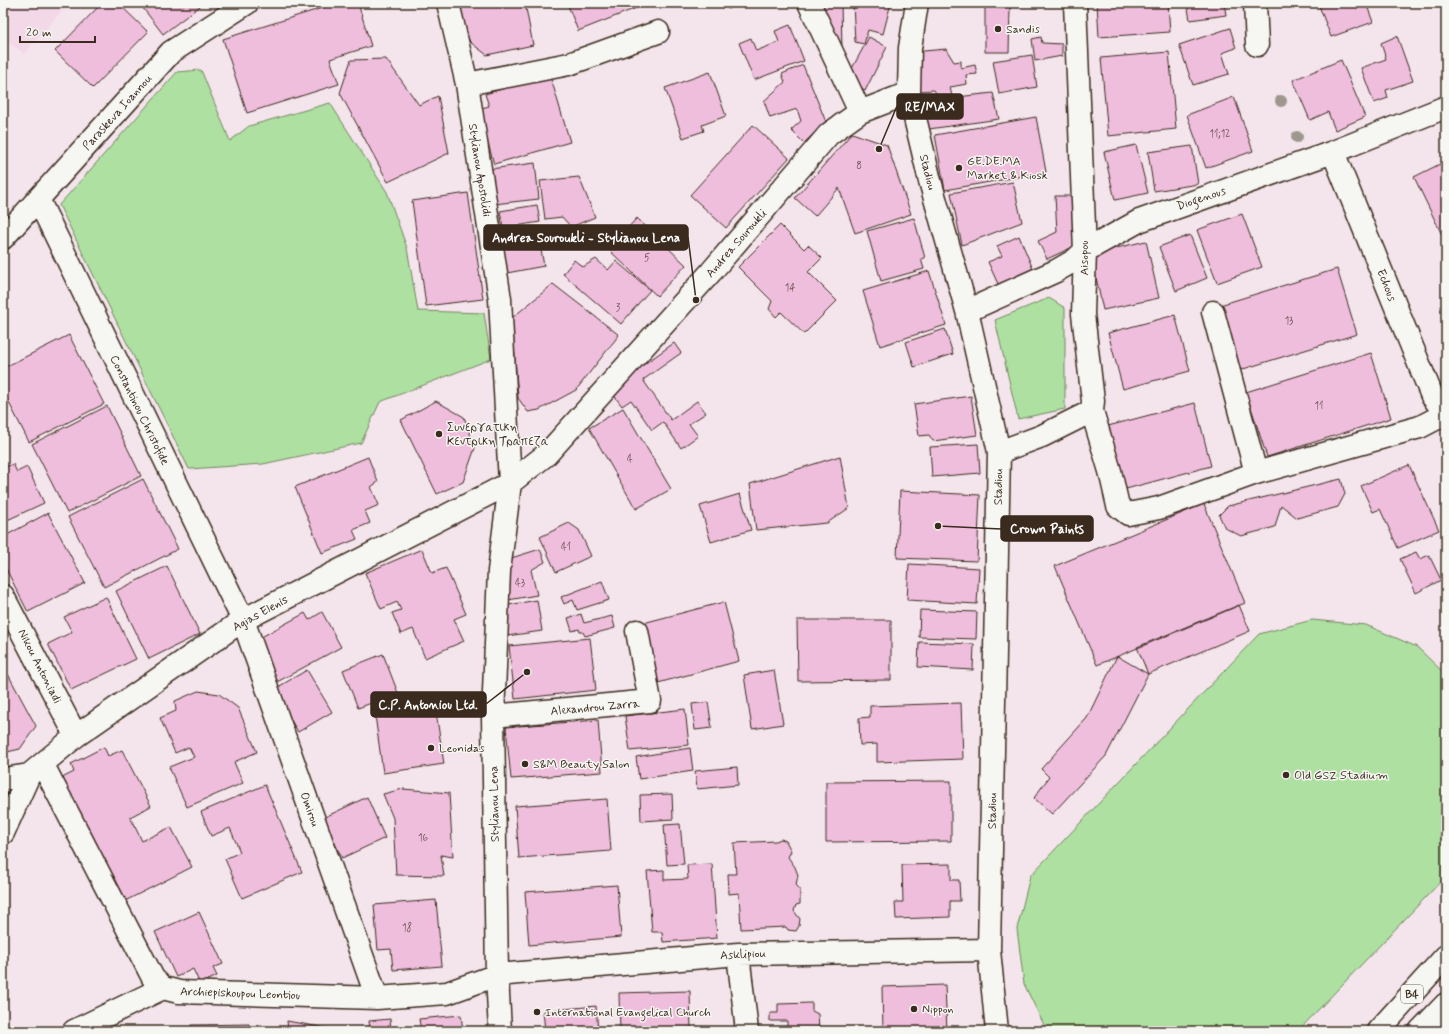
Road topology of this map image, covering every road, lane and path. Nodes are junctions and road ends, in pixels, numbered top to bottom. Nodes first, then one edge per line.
1 (247, 3) edge
2 (448, 3) edge
3 (809, 3) edge
4 (917, 3) edge
5 (1075, 3) edge
6 (1255, 3) edge
7 (658, 32) dead end
8 (1257, 45) dead end
9 (467, 84) junction
10 (909, 93) junction
11 (1446, 107) edge
12 (860, 112) junction
13 (1333, 152) junction
14 (38, 199) junction
15 (3, 238) edge
16 (1085, 251) junction
17 (967, 311) junction
18 (1213, 312) dead end
19 (1092, 411) junction
20 (1446, 414) edge
21 (999, 452) junction
22 (1256, 473) junction
23 (510, 483) junction
24 (3, 596) edge
25 (243, 620) junction
26 (637, 631) dead end
27 (493, 716) junction
28 (76, 736) junction
29 (36, 770) junction
30 (3, 779) edge
31 (3, 833) edge
32 (989, 950) junction
33 (738, 954) junction
34 (1446, 956) edge
35 (497, 975) junction
36 (163, 988) junction
37 (377, 998) junction
38 (1446, 1004) edge
39 (74, 1031) edge
40 (500, 1031) edge
41 (748, 1031) edge
42 (996, 1031) edge
43 (1378, 1031) edge
44 (1420, 1031) edge

1 - 14 street, Paraskeva Ioannou
2 - 9 street, Stylianou Apostolidi
3 - 12 street
4 - 10 street, Stadiou
5 - 16 street, Aisopou
6 - 8 street
7 - 9 street
9 - 23 street, Stylianou Apostolidi
10 - 12 street, Andrea Souroukli
10 - 17 street, Stadiou
11 - 13 street, Diogenous
12 - 23 street, Andrea Souroukli
13 - 16 street, Diogenous
13 - 20 street, Echous
14 - 15 street, Paraskeva Ioannou
14 - 25 street, Constantinou Christofide
16 - 17 street, Diogenous
16 - 19 street, Aisopou
17 - 21 street, Stadiou
18 - 22 street
19 - 21 street
19 - 22 street, Aisopou
20 - 22 street, Aisopou
21 - 32 street, Stadiou
23 - 25 street, Agias Elenis
23 - 27 street, Stylianou Lena
24 - 28 street, Nikou Antoniadi
25 - 28 street, Agias Elenis
25 - 37 street, Omirou
26 - 27 street, Alexandrou Zarra
27 - 35 street, Stylianou Lena
28 - 29 street, Agias Elenis
29 - 30 street
29 - 31 street, Agias Elenis
29 - 36 street, Archiepiskoupou Leontiou
32 - 33 street, Asklipiou
32 - 42 street, Stadiou
33 - 35 street, Asklipiou
33 - 41 street
34 - 43 street, B4
35 - 37 street, Archiepiskoupou Leontiou
35 - 40 street, Stylianou Lena
36 - 37 street, Archiepiskoupou Leontiou
36 - 39 street
38 - 44 street, B4

